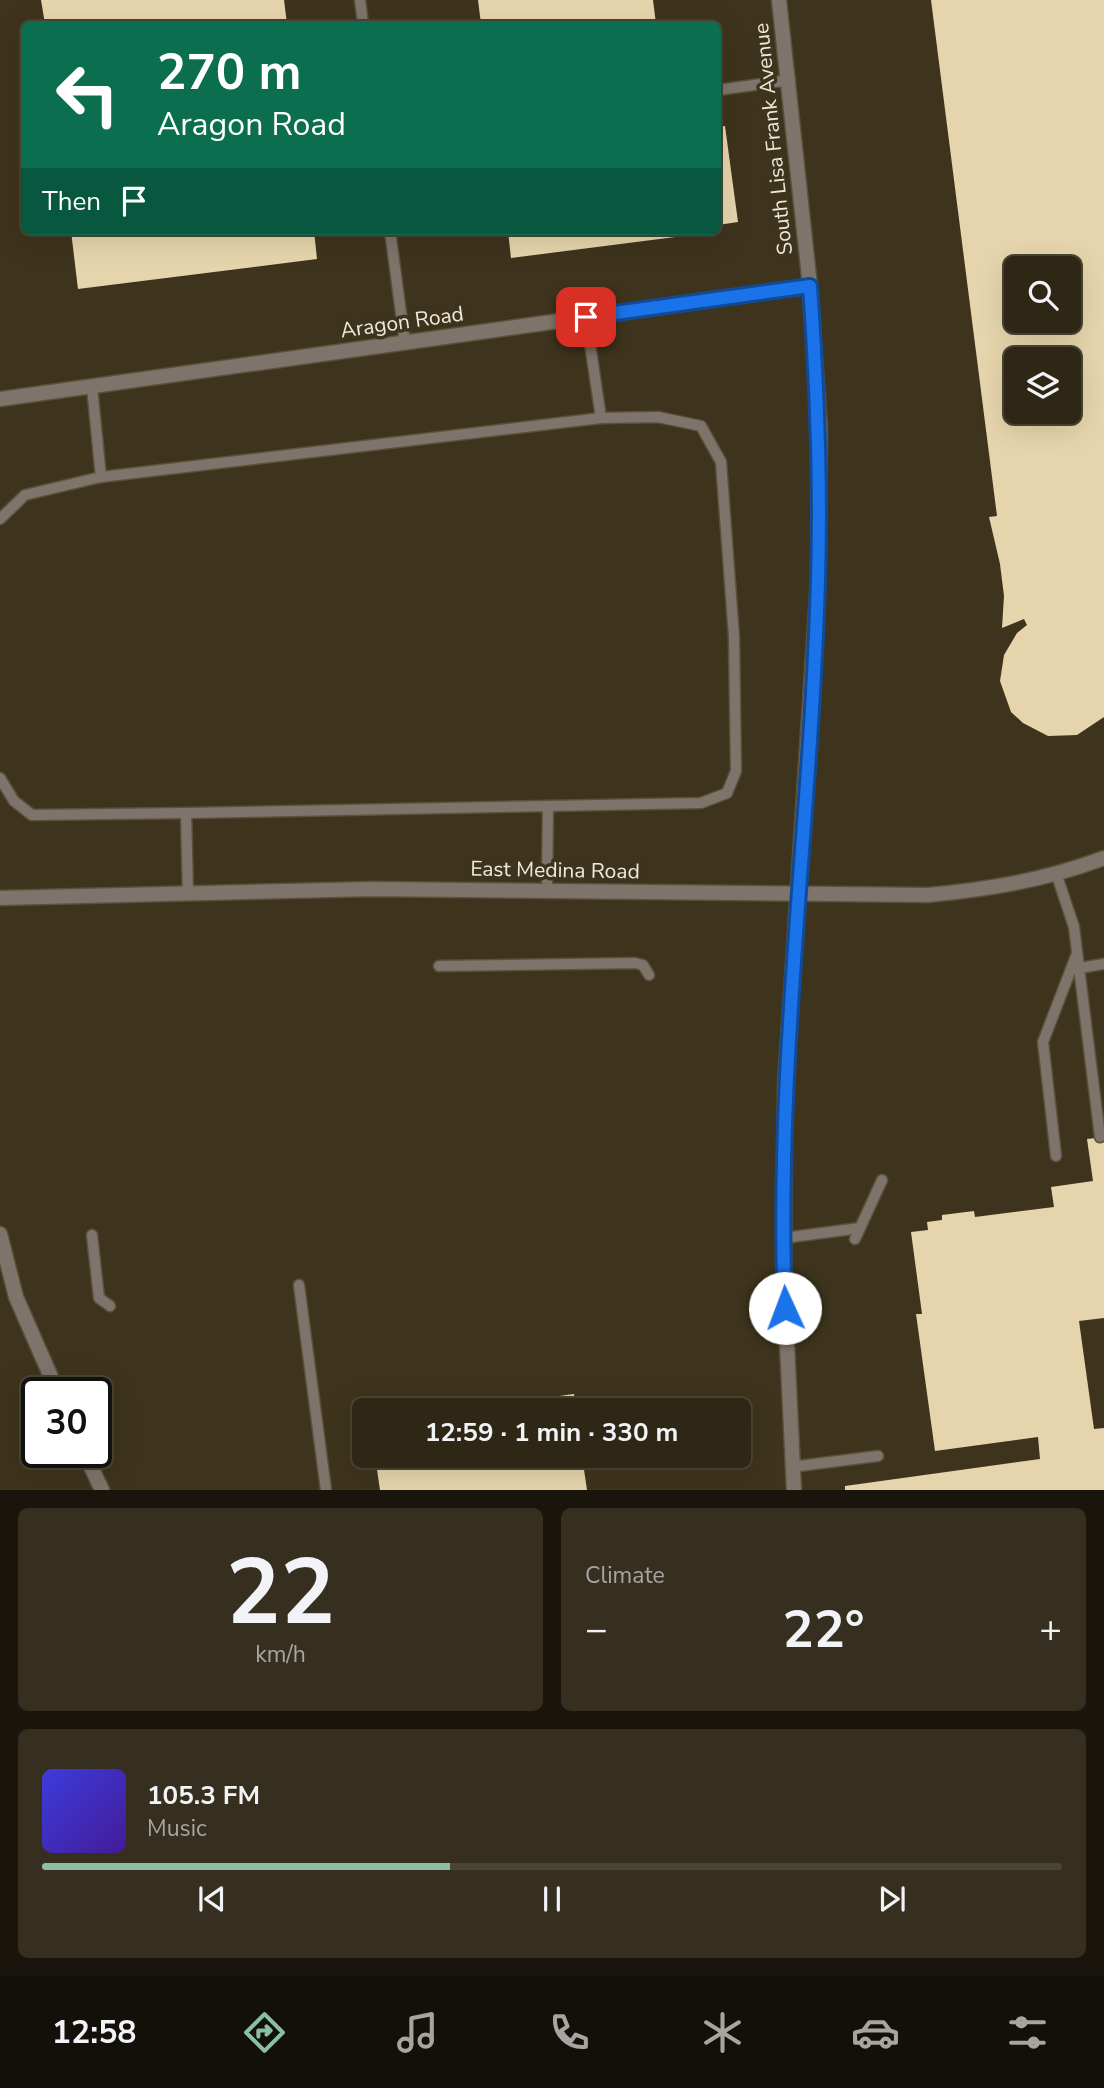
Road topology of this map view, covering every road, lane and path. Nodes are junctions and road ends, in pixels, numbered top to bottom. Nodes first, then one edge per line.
1 (360, 0) edge
2 (779, 0) edge
3 (363, 21) edge
4 (790, 80) junction
5 (721, 90) edge
6 (391, 235) edge
7 (810, 286) junction
8 (586, 317) junction
9 (405, 343) junction
10 (92, 387) junction
11 (0, 400) edge
12 (601, 418) junction
13 (101, 477) junction
14 (0, 519) edge
15 (0, 778) edge
16 (548, 806) junction
17 (186, 813) junction
18 (1104, 858) edge
19 (1057, 876) junction
20 (547, 891) junction
21 (188, 894) junction
22 (799, 894) junction
23 (0, 898) edge
24 (1104, 964) edge
25 (439, 966) dead end
26 (1075, 969) junction
27 (649, 975) dead end
28 (1100, 1138) dead end
29 (1056, 1156) dead end
30 (883, 1180) dead end
31 (0, 1234) edge
32 (92, 1235) dead end
33 (784, 1238) junction
34 (299, 1285) dead end
35 (110, 1306) dead end
36 (51, 1377) edge
37 (878, 1456) dead end
38 (791, 1467) junction
39 (92, 1468) edge
40 (102, 1489) edge
41 (326, 1489) edge
42 (794, 1489) edge

1 - 3 lane
2 - 4 street, South Lisa Frank Avenue
4 - 5 lane
4 - 7 street, South Lisa Frank Avenue
6 - 9 lane
7 - 8 street, Aragon Road
7 - 22 street, South Lisa Frank Avenue
8 - 9 street, Aragon Road
8 - 12 lane
9 - 10 street, Aragon Road
10 - 11 street, Aragon Road
10 - 13 lane
12 - 13 lane
12 - 16 lane
13 - 14 lane
15 - 17 lane
16 - 17 lane
16 - 20 lane
17 - 21 lane
18 - 19 street, East Medina Road
19 - 22 street, East Medina Road
19 - 26 lane
20 - 21 street, East Medina Road
20 - 22 street, East Medina Road
21 - 23 street, East Medina Road
22 - 33 street, South Lisa Frank Avenue
24 - 26 lane
25 - 27 lane
26 - 28 lane
26 - 29 lane
30 - 33 lane
31 - 36 street
32 - 35 lane
33 - 38 street, South Lisa Frank Avenue
34 - 41 lane
37 - 38 lane
38 - 42 street, South Lisa Frank Avenue
39 - 40 street

